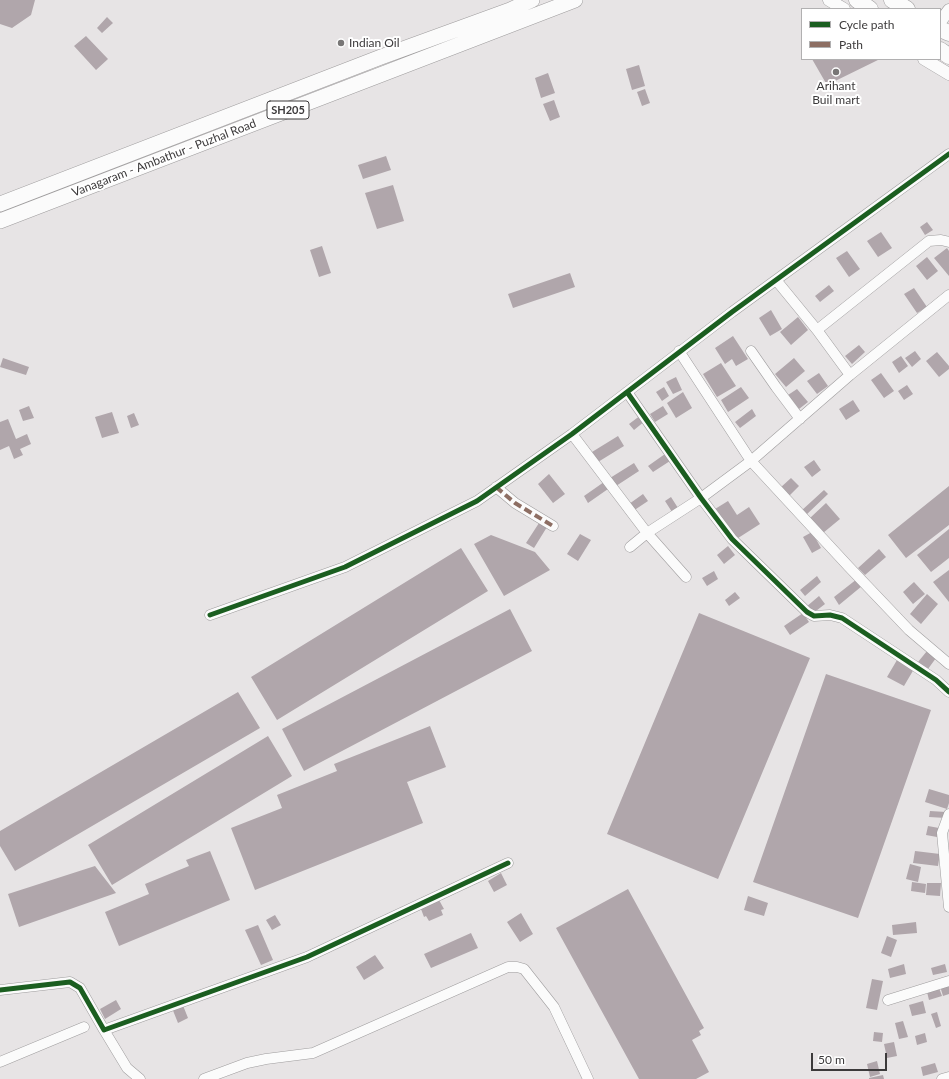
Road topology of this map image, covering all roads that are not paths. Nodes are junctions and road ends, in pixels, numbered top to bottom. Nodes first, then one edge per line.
1 (532, 0) edge
2 (576, 0) edge
3 (829, 0) edge
4 (857, 0) edge
5 (892, 0) edge
6 (842, 8) edge
7 (869, 8) edge
8 (905, 8) edge
9 (949, 10) edge
10 (941, 21) edge
11 (926, 60) edge
12 (949, 74) edge
13 (949, 154) edge
14 (0, 204) edge
15 (0, 221) edge
16 (949, 242) edge
17 (776, 280) junction
18 (949, 295) edge
19 (817, 330) junction
20 (679, 351) junction
21 (751, 351) dead end
22 (850, 375) junction
23 (627, 392) junction
24 (800, 419) junction
25 (572, 434) junction
26 (751, 461) junction
27 (496, 487) junction
28 (701, 498) junction
29 (553, 526) dead end
30 (648, 533) junction
31 (630, 547) dead end
32 (686, 577) dead end
33 (210, 615) dead end
34 (949, 664) edge
35 (949, 692) edge
36 (949, 814) edge
37 (508, 863) dead end
38 (948, 901) edge
39 (949, 981) edge
40 (0, 990) edge
41 (888, 1000) dead end
42 (84, 1027) dead end
43 (104, 1030) junction
44 (0, 1062) edge
45 (949, 1077) edge
46 (140, 1079) edge
47 (204, 1079) edge
48 (588, 1079) edge
49 (942, 1079) edge

1 - 14 main road
2 - 15 main road, Vanagaram - Ambathur - Puzhal Road / SH205
3 - 6 street
4 - 7 highway
5 - 8 highway
9 - 10 street
11 - 12 street
13 - 17 street
16 - 19 street
17 - 19 street
17 - 20 street
18 - 22 street
19 - 22 street
20 - 23 street
20 - 26 street
21 - 24 street
22 - 24 street
23 - 25 street
23 - 28 street
24 - 26 street
25 - 27 street
25 - 30 street
26 - 28 street
26 - 34 street
27 - 29 street
27 - 33 street
28 - 30 street
28 - 35 street
30 - 31 street
30 - 32 street
36 - 38 street
37 - 43 street
39 - 41 street
40 - 43 street
42 - 44 street
43 - 46 street
45 - 49 street
47 - 48 street

